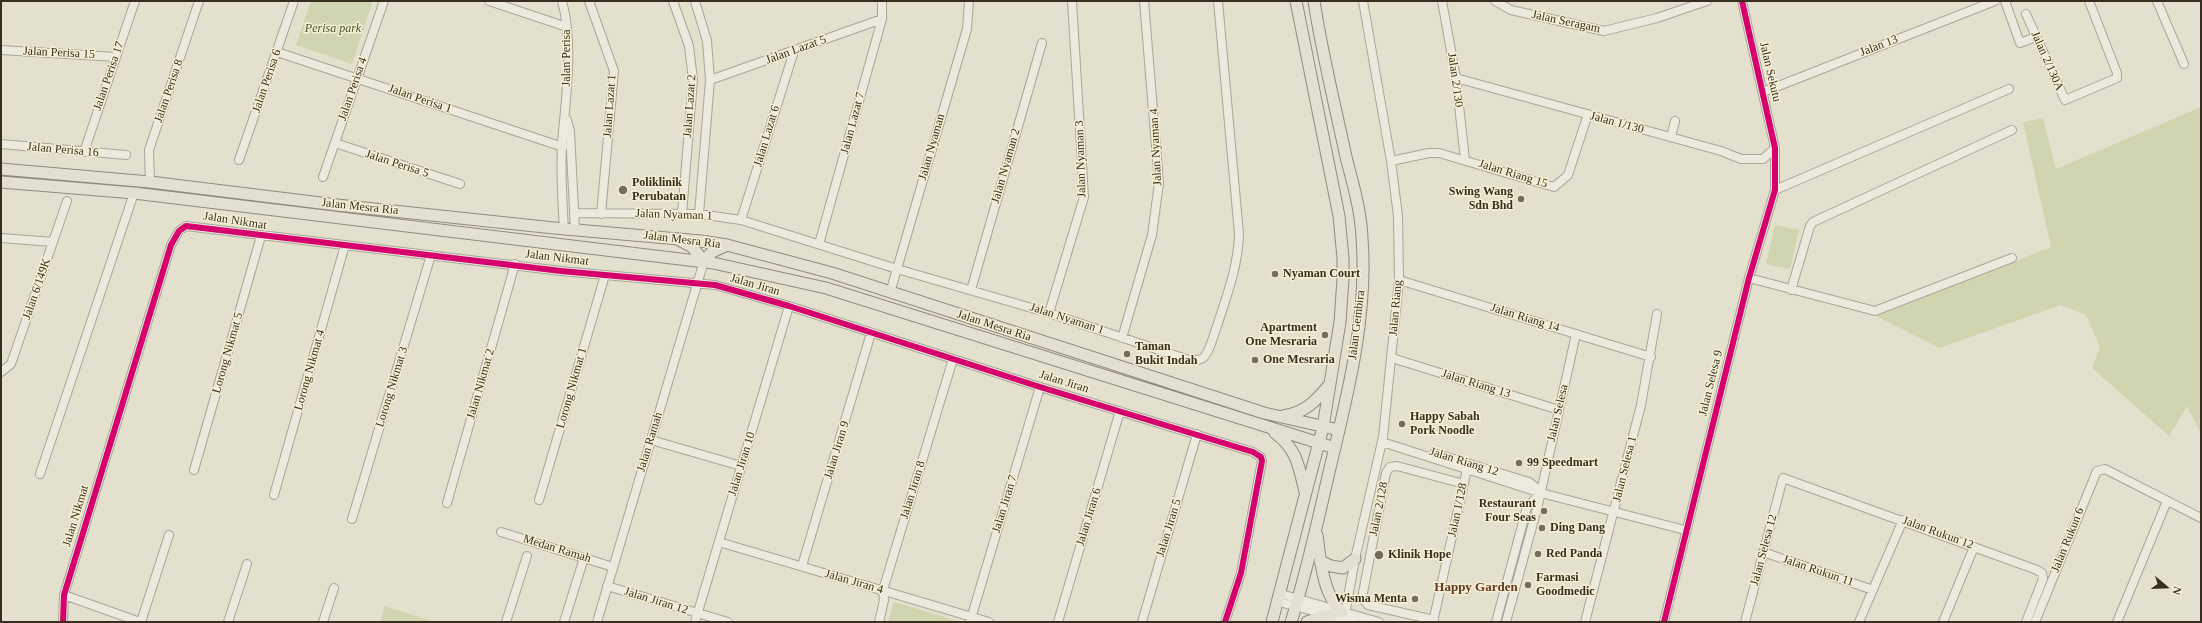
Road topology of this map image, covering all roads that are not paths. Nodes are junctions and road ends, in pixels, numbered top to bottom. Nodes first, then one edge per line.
1 (135, 1) edge
2 (199, 1) edge
3 (294, 1) edge
4 (384, 1) edge
5 (489, 1) edge
6 (562, 1) edge
7 (590, 1) edge
8 (673, 1) edge
9 (695, 1) edge
10 (882, 1) edge
11 (969, 1) edge
12 (1072, 1) edge
13 (1144, 1) edge
14 (1218, 1) edge
15 (1296, 1) edge
16 (1314, 1) edge
17 (1363, 1) edge
18 (1442, 1) edge
19 (1495, 1) edge
20 (1707, 1) edge
21 (1742, 1) edge
22 (1996, 1) edge
23 (2005, 1) edge
24 (2089, 1) edge
25 (2157, 1) edge
26 (2026, 14) dead end
27 (882, 19) junction
28 (568, 27) junction
29 (2036, 37) junction
30 (1042, 43) dead end
31 (1, 50) edge
32 (277, 52) junction
33 (794, 52) junction
34 (116, 56) junction
35 (2184, 64) dead end
36 (357, 78) junction
37 (1456, 78) junction
38 (710, 80) junction
39 (2009, 89) dead end
40 (1763, 92) junction
41 (1588, 114) junction
42 (566, 116) junction
43 (1675, 121) dead end
44 (2012, 130) dead end
45 (1671, 137) junction
46 (335, 143) junction
47 (1, 144) edge
48 (563, 147) junction
49 (1775, 148) junction
50 (84, 152) junction
51 (126, 155) dead end
52 (239, 160) dead end
53 (1465, 160) junction
54 (1391, 161) junction
55 (1, 169) edge
56 (323, 177) dead end
57 (1, 182) edge
58 (150, 182) junction
59 (460, 184) dead end
60 (1775, 190) junction
61 (134, 193) junction
62 (66, 202) dead end
63 (574, 213) junction
64 (601, 214) junction
65 (682, 214) junction
66 (699, 214) junction
67 (741, 220) junction
68 (569, 231) junction
69 (262, 236) junction
70 (1, 238) edge
71 (675, 238) junction
72 (53, 242) junction
73 (542, 243) junction
74 (819, 244) junction
75 (345, 245) junction
76 (727, 245) junction
77 (587, 247) junction
78 (431, 255) junction
79 (2012, 258) dead end
80 (704, 261) junction
81 (515, 264) junction
82 (896, 269) junction
83 (605, 275) junction
84 (1749, 278) junction
85 (1399, 280) junction
86 (698, 283) junction
87 (971, 290) junction
88 (1791, 290) junction
89 (890, 293) junction
90 (789, 306) junction
91 (1049, 313) junction
92 (1658, 314) dead end
93 (871, 333) junction
94 (1576, 334) junction
95 (1122, 338) junction
96 (1650, 357) junction
97 (1392, 358) junction
98 (953, 359) junction
99 (1, 372) edge
100 (1331, 383) junction
101 (1040, 387) junction
102 (1559, 410) junction
103 (1120, 411) junction
104 (1279, 417) junction
105 (1323, 427) junction
106 (1269, 428) junction
107 (1339, 430) junction
108 (1197, 434) junction
109 (651, 440) junction
110 (1382, 440) junction
111 (1318, 444) junction
112 (1335, 448) junction
113 (741, 466) junction
114 (1467, 469) junction
115 (194, 470) dead end
116 (40, 474) dead end
117 (1783, 478) joint
118 (1464, 484) junction
119 (1541, 493) junction
120 (1306, 494) junction
121 (274, 495) dead end
122 (539, 500) dead end
123 (2167, 501) junction
124 (446, 503) dead end
125 (1614, 512) junction
126 (2201, 518) edge
127 (352, 519) dead end
128 (1903, 520) junction
129 (1316, 528) junction
130 (1685, 530) junction
131 (501, 532) dead end
132 (169, 535) dead end
133 (719, 542) junction
134 (1974, 547) junction
135 (1764, 552) junction
136 (527, 556) dead end
137 (584, 558) junction
138 (1355, 559) junction
139 (1320, 561) junction
140 (246, 564) dead end
141 (802, 566) junction
142 (613, 567) junction
143 (607, 586) junction
144 (334, 588) dead end
145 (883, 590) junction
146 (1873, 590) junction
147 (64, 595) junction
148 (1280, 598) junction
149 (1297, 603) junction
150 (698, 613) junction
151 (1341, 617) edge
152 (970, 619) edge
153 (1434, 621) edge
154 (63, 622) edge
155 (141, 622) edge
156 (228, 622) edge
157 (323, 622) edge
158 (506, 622) edge
159 (564, 622) edge
160 (597, 622) edge
161 (695, 622) edge
162 (728, 622) edge
163 (879, 622) edge
164 (989, 622) edge
165 (1058, 622) edge
166 (1142, 622) edge
167 (1225, 622) edge
168 (1272, 622) edge
169 (1291, 622) edge
170 (1307, 622) edge
171 (1355, 622) edge
172 (1379, 622) edge
173 (1496, 622) edge
174 (1506, 622) edge
175 (1585, 622) edge
176 (1664, 622) edge
177 (1745, 622) edge
178 (1859, 622) edge
179 (1943, 622) edge
180 (2026, 622) edge
181 (2035, 622) edge
182 (2118, 622) edge

1 - 34 street, Jalan Perisa 17
2 - 58 street, Jalan Perisa 8
3 - 32 street, Jalan Perisa 6
4 - 36 street, Jalan Perisa 4
5 - 28 street
6 - 28 street, Jalan Perisa
7 - 64 street, Jalan Lazat 1
8 - 65 street, Jalan Lazat 2
9 - 38 street, Jalan Lazat 2
10 - 27 street, Jalan Lazat 7
11 - 82 street, Jalan Nyaman
12 - 91 street, Jalan Nyaman 3
13 - 95 street, Jalan Nyaman 4
14 - 95 street, Jalan Nyaman 1
15 - 100 main road, Jalan Gembira
16 - 107 main road, Jalan Gembira
17 - 54 street, Jalan Riang
18 - 37 street, Jalan 2/130
19 - 20 street, Jalan Seragam
21 - 40 street, Jalan Sekutu
22 - 40 street, Jalan 13
23 - 29 street
24 - 29 street, Jalan 2/130A
25 - 35 street
26 - 29 street, Jalan 2/130A
27 - 33 street, Jalan Lazat 5
27 - 74 street, Jalan Lazat 7
28 - 42 street, Jalan Perisa
30 - 87 street, Jalan Nyaman 2
31 - 34 street, Jalan Perisa 15
32 - 36 street, Jalan Perisa 1
32 - 52 street, Jalan Perisa 6
33 - 38 street, Jalan Lazat 5
33 - 67 street, Jalan Lazat 6
34 - 50 street, Jalan Perisa 17
36 - 46 street, Jalan Perisa 4
36 - 48 street, Jalan Perisa 1
37 - 41 street, Jalan 1/130
37 - 53 street, Jalan 2/130
38 - 66 street, Jalan Lazat 2
39 - 60 street
40 - 49 street, Jalan Sekutu
41 - 45 street, Jalan 1/130
41 - 53 street, Jalan Riang 15
42 - 48 street, Jalan Perisa
42 - 63 street, Jalan Perisa
43 - 45 street
44 - 88 street
45 - 49 street, Jalan 1/130
46 - 56 street, Jalan Perisa 4
46 - 59 street, Jalan Perisa 5
47 - 50 street, Jalan Perisa 16
48 - 68 street, Jalan Perisa
49 - 60 street, Jalan Selesa 9
50 - 51 street, Jalan Perisa 16
53 - 54 street, Jalan Riang 15
54 - 85 street, Jalan Riang
55 - 58 main road, Jalan Mesra Ria
57 - 61 main road, Jalan Mesra Ria
58 - 68 main road, Jalan Mesra Ria
60 - 84 street, Jalan Selesa 9
61 - 73 main road, Jalan Mesra Ria
61 - 116 street
62 - 72 street, Jalan 6/149K
63 - 64 street, Jalan Nyaman 1
63 - 68 street, Jalan Perisa
64 - 65 street, Jalan Nyaman 1
65 - 66 street, Jalan Nyaman 1
66 - 67 street, Jalan Nyaman 1
67 - 74 street, Jalan Nyaman 1
68 - 71 main road, Jalan Mesra Ria
68 - 73 main road
68 - 77 main road
69 - 75 street, Jalan Nikmat
69 - 115 street, Lorong Nikmat 5
69 - 147 street, Jalan Nikmat
70 - 72 street
71 - 76 main road, Jalan Mesra Ria
71 - 80 main road
72 - 99 street, Jalan 6/149K
73 - 77 main road, Jalan Mesra Ria
74 - 82 street, Jalan Nyaman 1
75 - 78 street, Jalan Nikmat
75 - 121 street, Lorong Nikmat 4
76 - 80 main road
76 - 89 main road, Jalan Mesra Ria
77 - 80 main road, Jalan Mesra Ria
78 - 81 street, Jalan Nikmat
78 - 127 street, Lorong Nikmat 3
79 - 88 street
80 - 86 street, Jalan Ramah
80 - 106 main road, Jalan Mesra Ria
81 - 83 street, Jalan Nikmat
81 - 124 street, Jalan Nikmat 2
82 - 87 street, Jalan Nyaman 1
82 - 89 street, Jalan Nyaman
83 - 86 street, Jalan Nikmat
83 - 122 street, Lorong Nikmat 1
84 - 88 street
84 - 130 street, Jalan Selesa 9
85 - 94 street, Jalan Riang 14
85 - 97 street, Jalan Riang
86 - 90 street, Jalan Jiran
86 - 109 street, Jalan Ramah
87 - 91 street, Jalan Nyaman 1
89 - 104 main road, Jalan Mesra Ria
90 - 93 street, Jalan Jiran
90 - 113 street, Jalan Jiran 10
91 - 95 street, Jalan Nyaman 1
92 - 96 street, Jalan Selesa 1
93 - 98 street, Jalan Jiran
93 - 141 street, Jalan Jiran 9
94 - 96 street, Jalan Riang 14
94 - 102 street, Jalan Selesa
96 - 125 street, Jalan Selesa 1
97 - 102 street, Jalan Riang 13
97 - 110 street, Jalan Riang
98 - 101 street, Jalan Jiran
98 - 145 street, Jalan Jiran 8
100 - 104 main road
100 - 105 main road, Jalan Gembira
101 - 103 street, Jalan Jiran
101 - 152 street, Jalan Jiran 7
102 - 119 street, Jalan Selesa
103 - 108 street, Jalan Jiran
103 - 165 street, Jalan Jiran 6
104 - 105 main road, Jalan Mesra Ria
105 - 107 main road, Jalan Mesra Ria
105 - 111 main road, Jalan Gembira
106 - 111 main road, Jalan Mesra Ria
106 - 120 main road
107 - 112 main road, Jalan Gembira
108 - 166 street, Jalan Jiran 5
108 - 167 street, Jalan Jiran
109 - 113 street
109 - 142 street, Jalan Ramah
110 - 114 street, Jalan Riang 12
110 - 119 street, Jalan Riang 12
110 - 138 street, Jalan Riang
111 - 112 main road, Jalan Mesra Ria
111 - 120 main road, Jalan Gembira
112 - 129 main road, Jalan Gembira
113 - 133 street, Jalan Jiran 10
114 - 118 street, Jalan 1/128
114 - 119 street, Jalan Riang 12
117 - 128 street, Jalan Rukun 12
117 - 135 street, Jalan Selesa 12
118 - 153 street, Jalan 1/128
118 - 153 street, Jalan 2/128
119 - 125 street, Jalan Riang 12
119 - 173 street
119 - 174 street, Jalan Selesa
120 - 148 main road, Jalan Gembira
123 - 126 street
123 - 181 street, Jalan Rukun 6
123 - 182 street
125 - 130 street, Jalan Riang 12
125 - 175 street, Jalan Selesa 1
128 - 134 street, Jalan Rukun 12
128 - 146 street
129 - 139 main road
129 - 149 main road, Jalan Gembira
130 - 176 street, Jalan Selesa 9
131 - 137 street, Medan Ramah
132 - 155 street
133 - 141 street, Jalan Jiran 4
133 - 150 street, Jalan Jiran 10
134 - 179 street
134 - 180 street, Jalan Rukun 12
135 - 146 street, Jalan Rukun 11
135 - 177 street, Jalan Selesa 12
136 - 158 street
137 - 142 street, Medan Ramah
137 - 159 street
138 - 139 main road
138 - 151 street, Jalan Riang
139 - 151 main road
140 - 156 street
141 - 145 street, Jalan Jiran 4
142 - 143 street, Jalan Ramah
143 - 150 street, Jalan Jiran 12
143 - 160 street, Jalan Ramah
144 - 157 street
145 - 152 street, Jalan Jiran 4
145 - 163 street, Jalan Jiran 8
146 - 178 street
147 - 154 street, Jalan Nikmat
147 - 155 street
148 - 149 street
148 - 168 main road, Jalan Gembira
149 - 151 street
149 - 169 main road, Jalan Gembira
150 - 161 street, Jalan Jiran 10
150 - 162 street, Jalan Jiran 12
151 - 170 main road
151 - 171 street
151 - 172 street
152 - 164 street, Jalan Jiran 4

